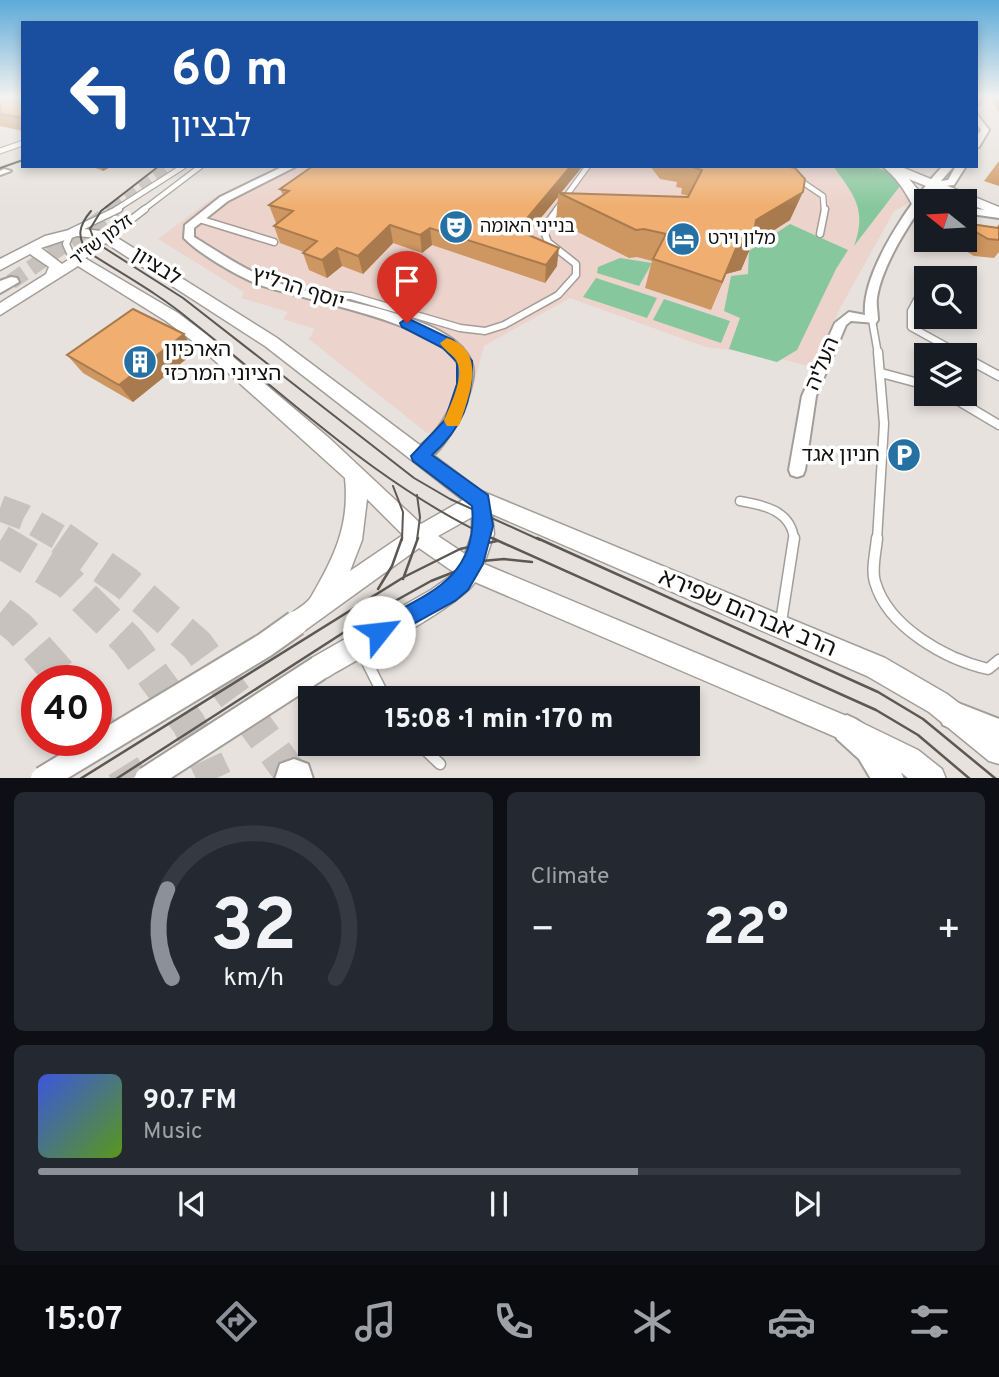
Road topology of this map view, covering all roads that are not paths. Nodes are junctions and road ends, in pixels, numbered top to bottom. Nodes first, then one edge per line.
1 (21, 144) edge
2 (0, 151) edge
3 (181, 168) edge
4 (198, 168) edge
5 (288, 168) edge
6 (588, 168) edge
7 (890, 168) edge
8 (894, 168) edge
9 (912, 168) edge
10 (946, 168) edge
11 (960, 168) edge
12 (793, 176) edge
13 (934, 181) junction
14 (951, 183) junction
15 (930, 189) edge
16 (914, 193) edge
17 (999, 202) edge
18 (977, 211) edge
19 (914, 214) edge
20 (999, 214) edge
21 (199, 219) junction
22 (71, 232) junction
23 (820, 234) dead end
24 (108, 237) junction
25 (274, 242) edge
26 (32, 249) junction
27 (78, 260) junction
28 (0, 265) edge
29 (48, 281) junction
30 (321, 300) junction
31 (914, 305) edge
32 (0, 310) edge
33 (872, 320) junction
34 (914, 329) edge
35 (915, 329) edge
36 (940, 343) edge
37 (977, 364) edge
38 (881, 373) junction
39 (999, 376) edge
40 (914, 381) edge
41 (967, 406) edge
42 (999, 425) edge
43 (420, 456) junction
44 (797, 470) dead end
45 (354, 474) junction
46 (481, 501) junction
47 (740, 501) dead end
48 (419, 536) junction
49 (470, 570) junction
50 (305, 616) junction
51 (780, 628) junction
52 (358, 644) junction
53 (999, 660) edge
54 (379, 686) edge
55 (953, 715) junction
56 (847, 729) junction
57 (999, 734) edge
58 (999, 751) edge
59 (432, 756) edge
60 (440, 764) dead end
61 (45, 778) edge
62 (150, 778) edge
63 (888, 778) edge
64 (931, 778) edge

1 - 2 lane
3 - 22 lane, זלמן שז"ר
4 - 24 lane, זלמן שז"ר
5 - 21 street
6 - 30 lane
7 - 16 street
8 - 13 street
9 - 13 street
10 - 13 street
11 - 14 street
12 - 23 lane
13 - 14 street
13 - 15 street
13 - 20 street
14 - 17 street
18 - 20 street
19 - 33 street
21 - 25 lane
21 - 30 street, יוסף הרליץ
22 - 24 street, לבציון
22 - 26 street, זלמן שז"ר
22 - 27 lane
24 - 27 lane, זלמן שז"ר
24 - 43 street, לבציון
26 - 28 street, זלמן שז"ר
26 - 29 street
27 - 29 street, זלמן שז"ר
27 - 45 street, לבציון
29 - 32 street, זלמן שז"ר
30 - 43 street, יוסף הרליץ
31 - 34 lane
33 - 38 lane
33 - 44 street, העליה
35 - 36 lane
37 - 39 lane
38 - 40 lane
38 - 53 lane
41 - 42 lane
43 - 46 street, לבציון
45 - 48 street, לבציון
45 - 50 street
46 - 48 street
46 - 49 street
46 - 51 street, הרב אברהם שפירא
47 - 51 lane
48 - 49 street
48 - 50 street
49 - 52 street
49 - 56 street
50 - 61 street, bridge
51 - 55 street, הרב אברהם שפירא
52 - 54 lane
52 - 62 street, bridge
55 - 57 main road
55 - 58 street, הרב אברהם שפירא
56 - 63 main road
56 - 64 street
59 - 60 lane

